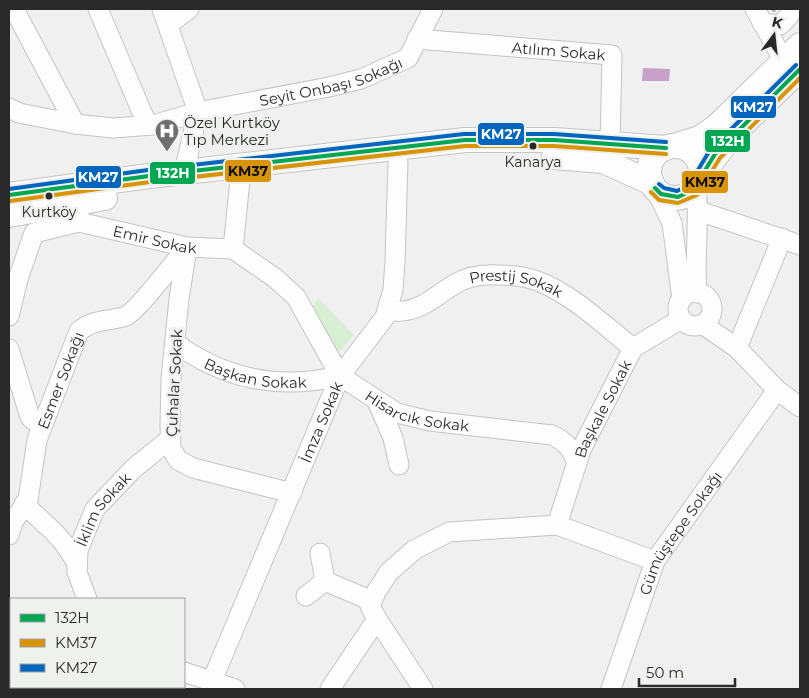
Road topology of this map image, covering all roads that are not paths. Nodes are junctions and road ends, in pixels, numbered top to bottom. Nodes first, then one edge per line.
1 (14, 9) edge
2 (98, 9) edge
3 (189, 9) edge
4 (433, 9) edge
5 (792, 9) edge
6 (758, 16) edge
7 (165, 17) edge
8 (417, 39) junction
9 (795, 58) edge
10 (9, 108) edge
11 (198, 112) junction
12 (75, 124) junction
13 (147, 124) junction
14 (610, 144) junction
15 (670, 147) junction
16 (398, 162) junction
17 (184, 172) junction
18 (240, 180) junction
19 (698, 181) junction
20 (653, 185) junction
21 (9, 195) edge
22 (699, 211) junction
23 (79, 212) junction
24 (24, 220) edge
25 (782, 238) junction
26 (800, 245) edge
27 (187, 246) junction
28 (233, 249) junction
29 (690, 296) junction
30 (387, 311) junction
31 (9, 316) edge
32 (681, 319) junction
33 (702, 324) junction
34 (175, 343) junction
35 (634, 348) junction
36 (736, 348) junction
37 (9, 350) edge
38 (340, 376) junction
39 (778, 390) junction
40 (377, 401) junction
41 (800, 407) edge
42 (41, 427) junction
43 (170, 439) junction
44 (576, 462) junction
45 (399, 465) dead end
46 (292, 493) junction
47 (24, 504) junction
48 (556, 524) junction
49 (9, 535) edge
50 (320, 553) dead end
51 (655, 561) junction
52 (77, 564) junction
53 (325, 580) junction
54 (306, 596) dead end
55 (87, 598) edge
56 (372, 601) junction
57 (377, 619) junction
58 (196, 680) edge
59 (615, 687) edge
60 (235, 689) edge
61 (330, 689) edge
62 (423, 689) edge

1 - 12 street
2 - 13 street
3 - 7 street
4 - 8 street, Seyit Onbaşı Sokağı
5 - 6 street
6 - 9 street
7 - 11 street
8 - 11 street, Seyit Onbaşı Sokağı
8 - 14 street, Atılım Sokak
9 - 15 main road
9 - 19 main road
10 - 12 street, Seyit Onbaşı Sokağı
11 - 13 street, Seyit Onbaşı Sokağı
11 - 17 street
12 - 13 street, Seyit Onbaşı Sokağı
14 - 15 main road
14 - 17 main road
15 - 19 main road
15 - 20 main road
16 - 18 main road
16 - 20 main road
16 - 30 street, İmza Sokak
17 - 21 main road
18 - 23 main road
18 - 28 street
19 - 20 main road
19 - 22 street
20 - 29 street
22 - 25 street
22 - 29 street
23 - 24 main road
23 - 27 street, Emir Sokak
24 - 31 street
25 - 26 street
25 - 36 street
27 - 28 street, Emir Sokak
27 - 34 street, Çuhalar Sokak
27 - 42 street, Esmer Sokağı
28 - 38 street, Hisarcık Sokak
29 - 32 street
29 - 33 street
30 - 35 street, Prestij Sokak
30 - 38 street, İmza Sokak
32 - 33 street
32 - 35 street, Başkale Sokak
33 - 36 street
34 - 38 street, Başkan Sokak
34 - 43 street, Çuhalar Sokak
35 - 44 street, Başkale Sokak
36 - 39 street
37 - 42 street
38 - 40 street, Hisarcık Sokak
38 - 46 street, İmza Sokak
39 - 41 street
39 - 51 street, Gümüştepe Sokağı
40 - 44 street, Hisarcık Sokak
40 - 45 street
42 - 47 street, Esmer Sokağı
43 - 46 street, Çuhalar Sokak
43 - 52 street, İklim Sokak
44 - 48 street, Başkale Sokak
46 - 58 street, İmza Sokak
47 - 49 street, Esmer Sokağı
47 - 52 street
48 - 51 street
48 - 56 street
50 - 53 street
51 - 59 street, Gümüştepe Sokağı
52 - 55 street, İklim Sokak
53 - 54 street
53 - 56 street
56 - 57 street
57 - 61 street
57 - 62 street
58 - 60 street

